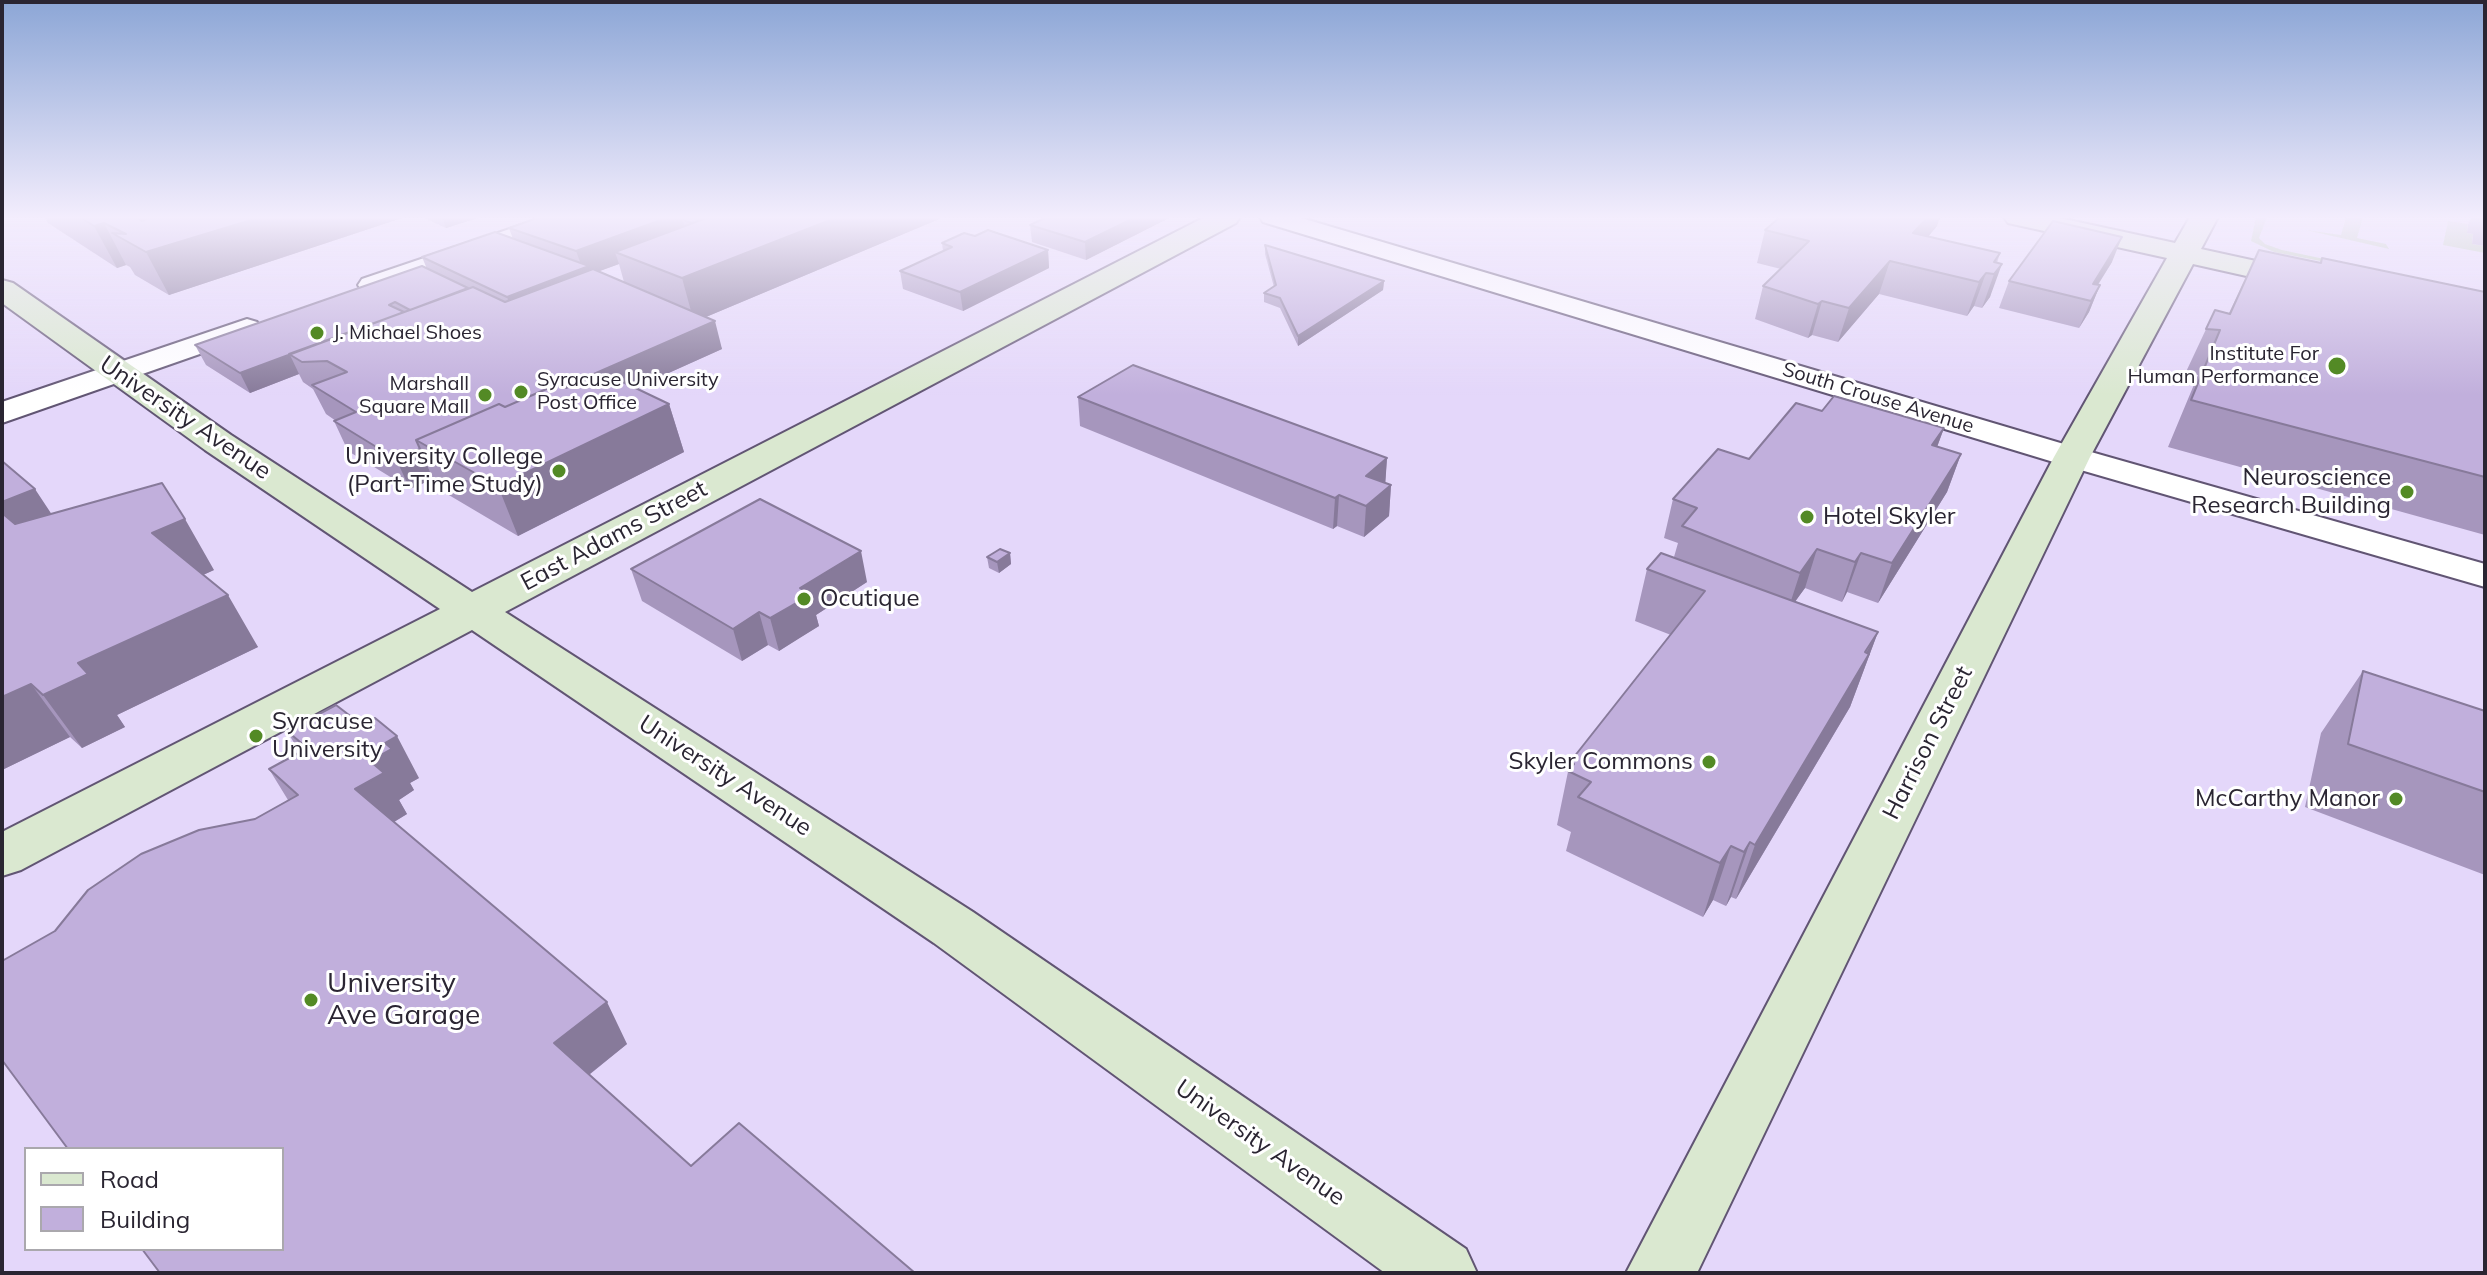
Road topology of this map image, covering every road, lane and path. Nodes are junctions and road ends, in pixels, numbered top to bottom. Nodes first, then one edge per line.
1 (394, 276) edge
2 (1112, 276) edge
3 (1470, 276) edge
4 (2171, 276) edge
5 (2287, 276) edge
6 (2338, 288) edge
7 (2, 289) edge
8 (349, 292) edge
9 (276, 318) edge
10 (116, 372) junction
11 (2, 413) edge
12 (2072, 457) junction
13 (2485, 576) edge
14 (470, 611) junction
15 (2, 856) edge
16 (1442, 1273) edge
17 (1661, 1273) edge

1 - 8 street
2 - 14 street, East Adams Street
3 - 12 street, South Crouse Avenue
4 - 12 street, Harrison Street
5 - 6 street
7 - 10 street, University Avenue
9 - 10 street
10 - 11 street
10 - 14 street, University Avenue
12 - 13 street, South Crouse Avenue
12 - 17 street, Harrison Street
14 - 15 street, East Adams Street
14 - 16 street, University Avenue

